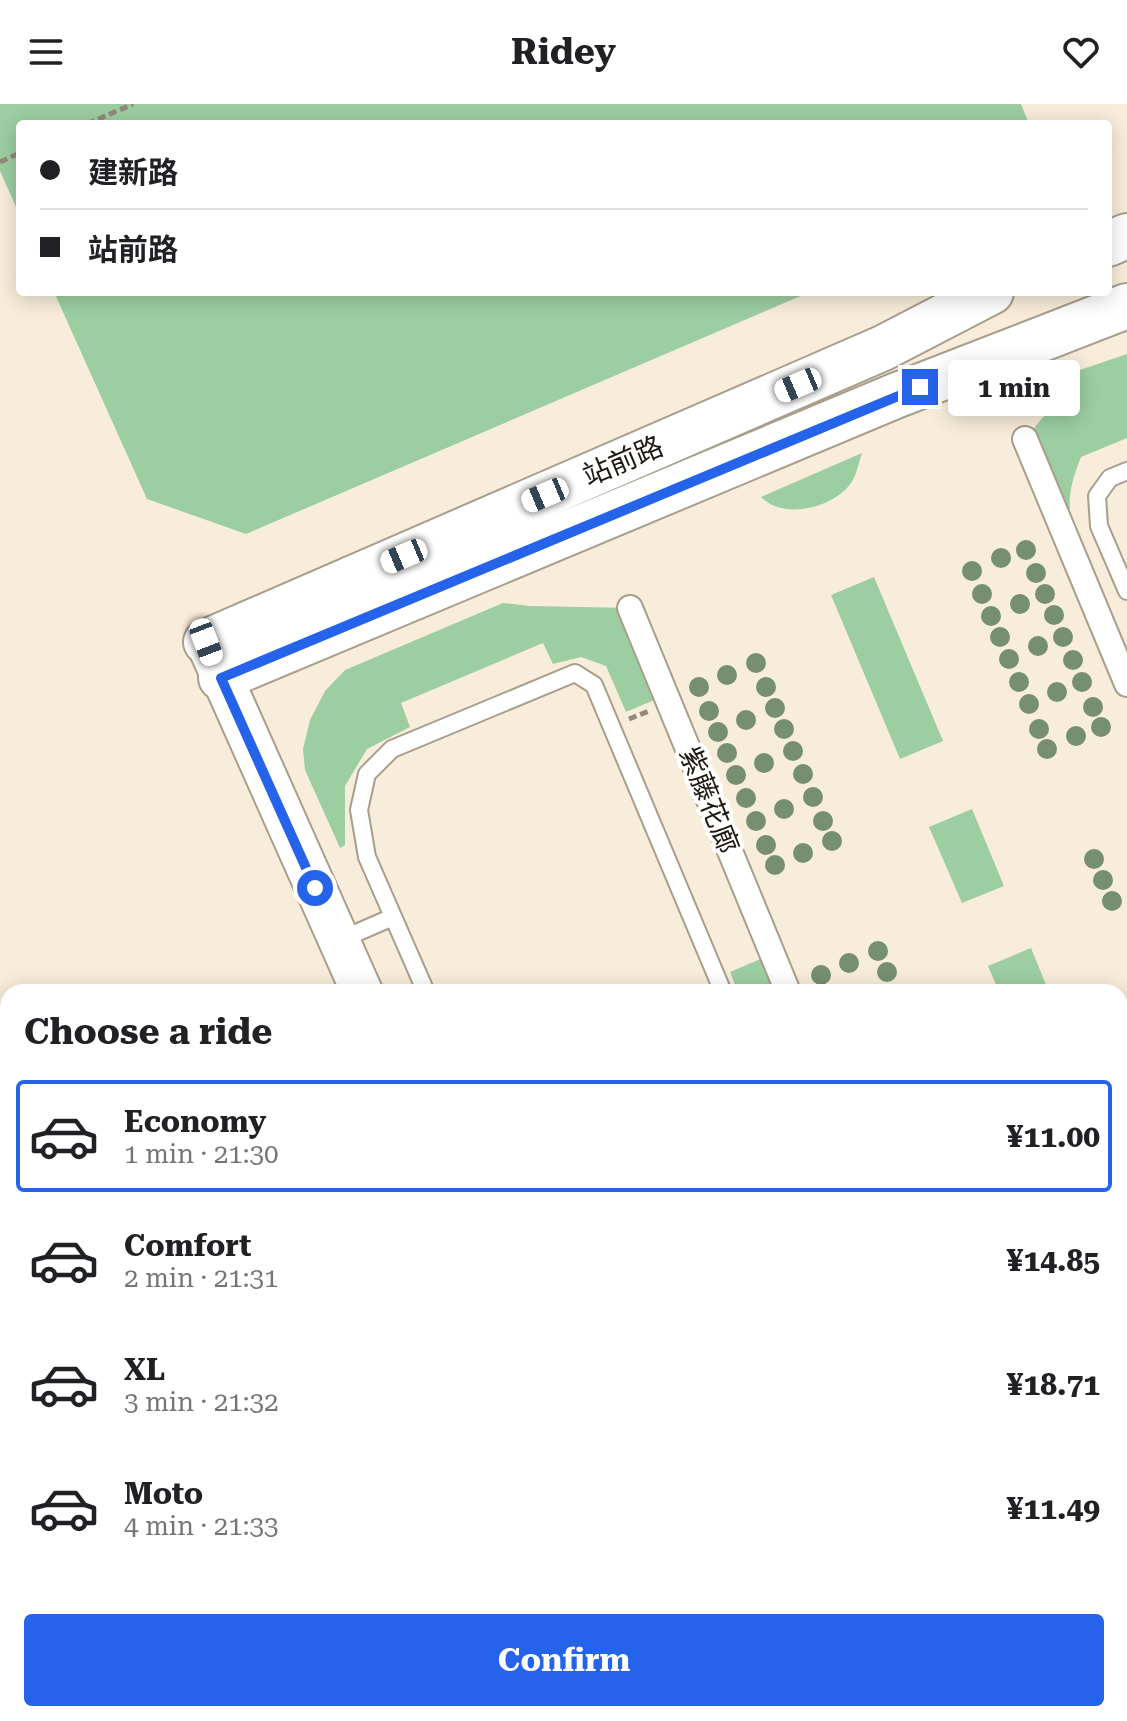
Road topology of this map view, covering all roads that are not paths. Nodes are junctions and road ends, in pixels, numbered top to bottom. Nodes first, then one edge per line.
1 (983, 296) edge
2 (1127, 306) edge
3 (1025, 439) dead end
4 (1127, 471) edge
5 (1127, 544) edge
6 (1110, 551) junction
7 (1127, 591) edge
8 (630, 608) dead end
9 (214, 660) junction
10 (1127, 684) edge
11 (393, 917) junction
12 (339, 941) junction
13 (358, 984) edge
14 (422, 984) edge
15 (720, 984) edge
16 (785, 984) edge

1 - 9 main road, 站前路
2 - 9 main road, 站前路
3 - 10 street
4 - 6 lane
5 - 6 lane
6 - 7 lane
8 - 16 street, 紫藤花廊
9 - 12 street
11 - 12 lane
11 - 14 lane
11 - 15 lane
12 - 13 street

